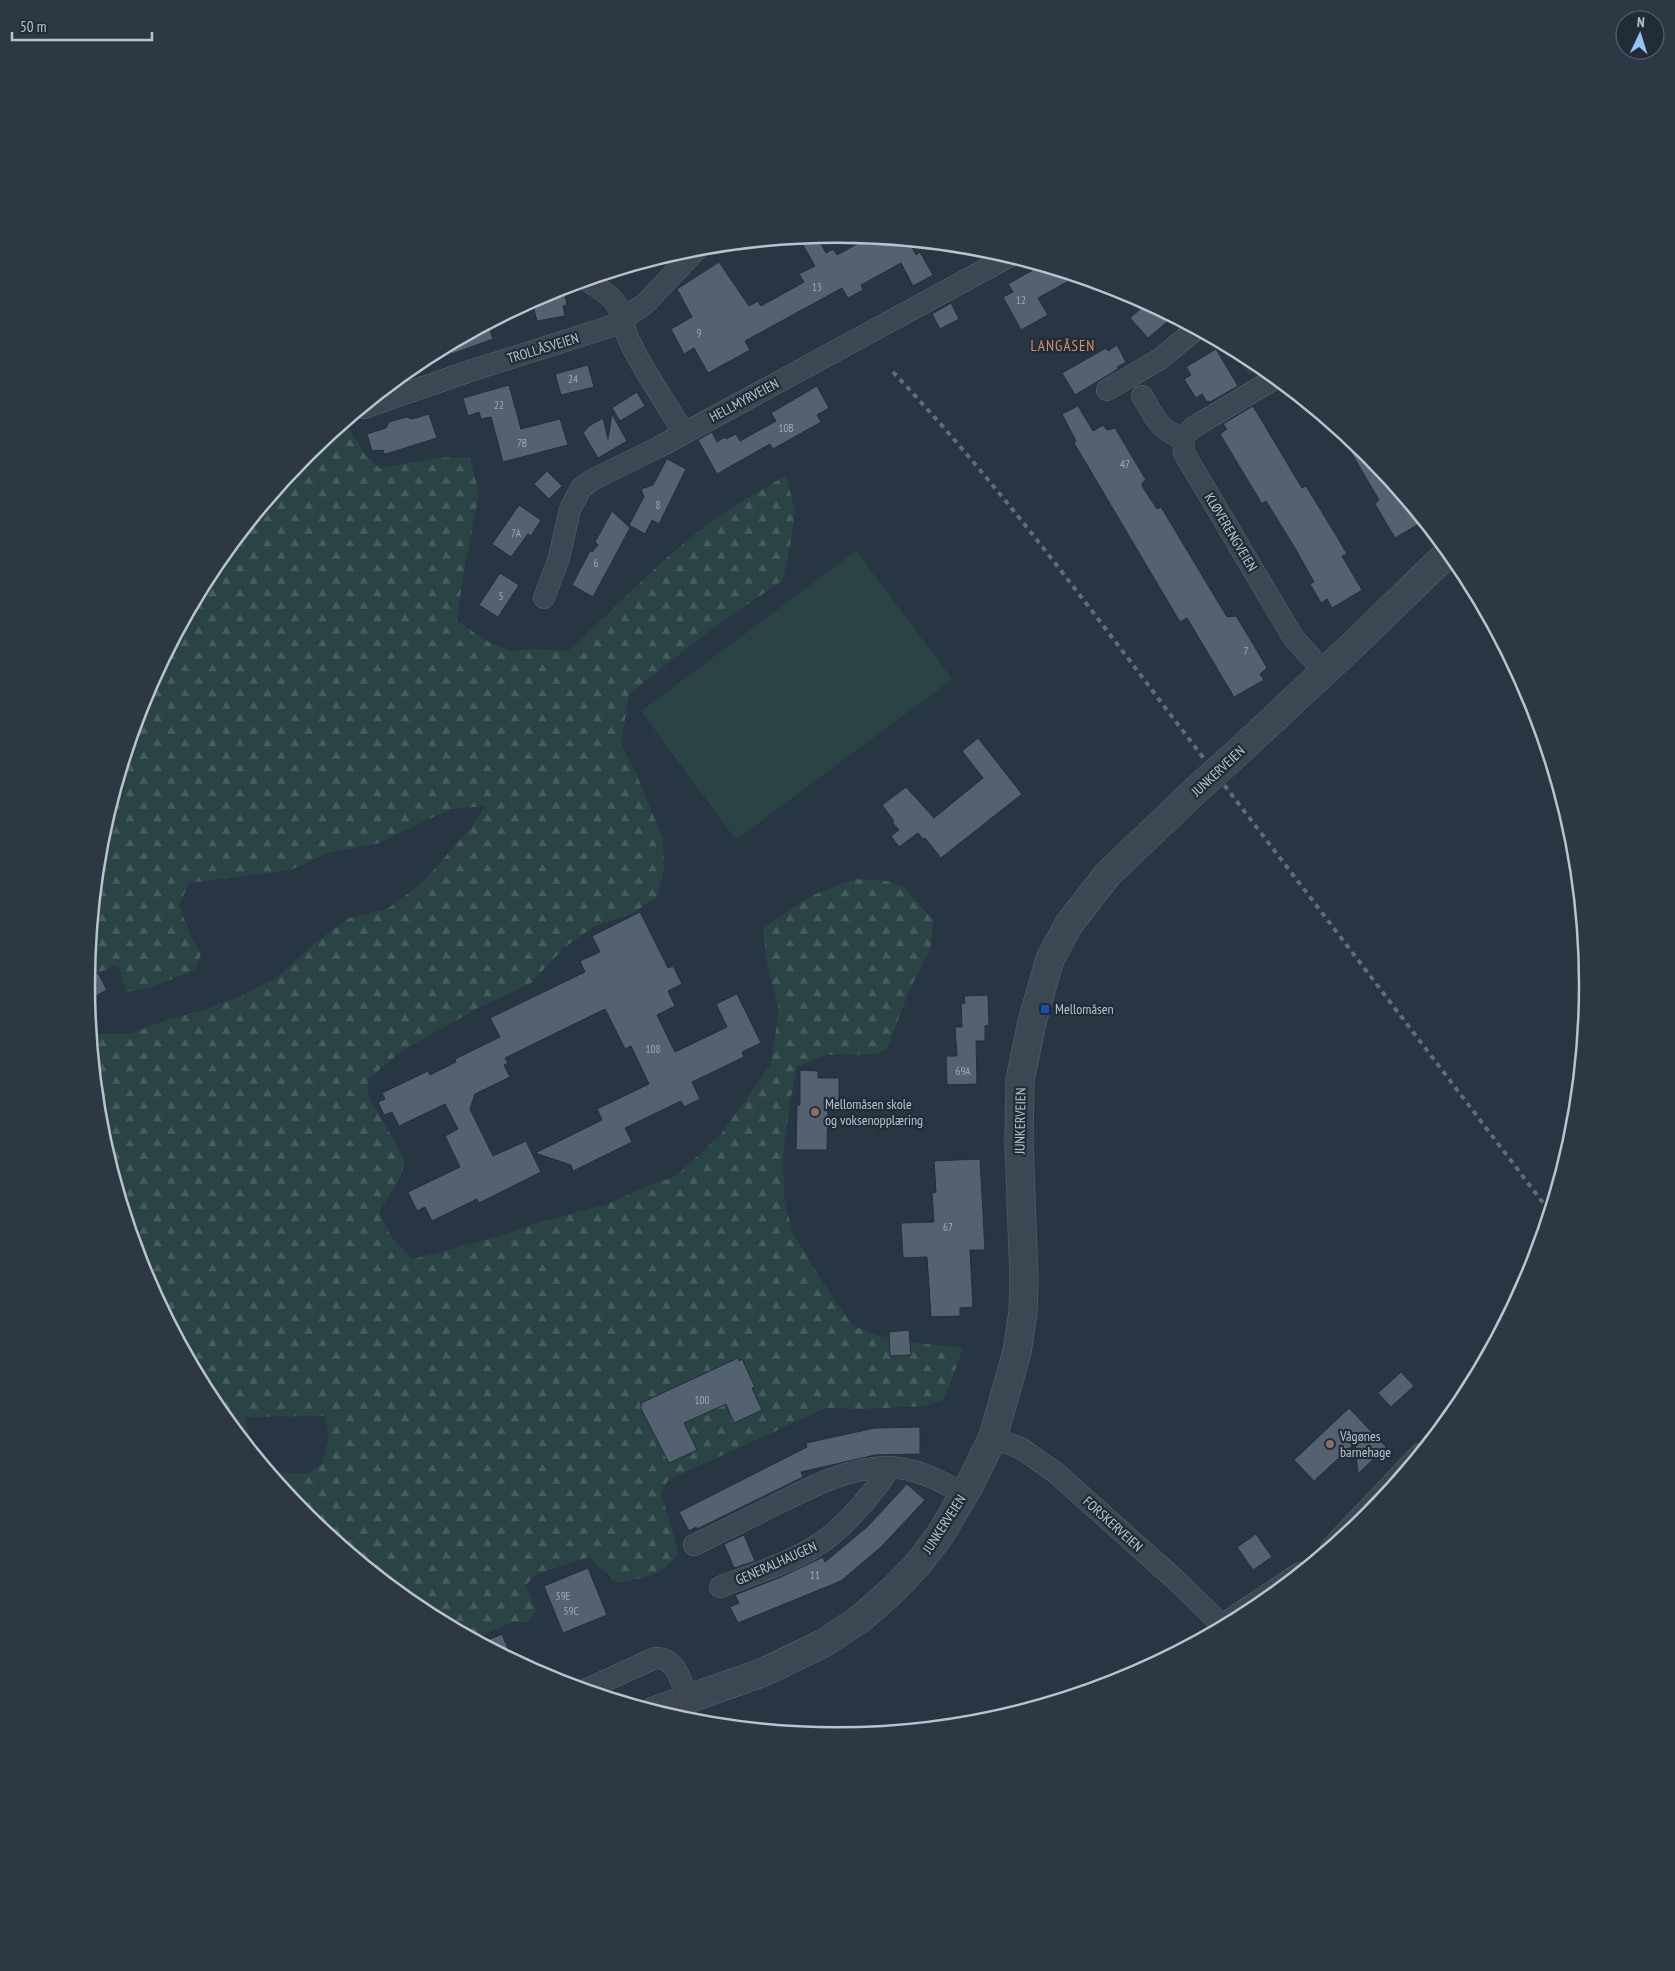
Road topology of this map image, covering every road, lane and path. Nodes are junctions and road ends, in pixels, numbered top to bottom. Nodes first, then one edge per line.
1 (689, 258) edge
2 (1000, 261) edge
3 (593, 284) edge
4 (624, 319) junction
5 (1192, 333) edge
6 (1270, 382) edge
7 (1107, 390) dead end
8 (1142, 396) dead end
9 (376, 403) edge
10 (683, 433) junction
11 (1183, 438) junction
12 (1444, 557) edge
13 (544, 598) dead end
14 (1324, 672) junction
15 (993, 1436) junction
16 (889, 1467) junction
17 (964, 1494) junction
18 (694, 1545) dead end
19 (720, 1587) dead end
20 (1219, 1622) edge
21 (593, 1687) edge
22 (688, 1699) junction
23 (664, 1707) edge

1 - 4 street, TROLLÅSVEIEN
2 - 10 street, HELLMYRVEIEN
3 - 4 street
4 - 9 street, TROLLÅSVEIEN
4 - 10 street
5 - 7 street
6 - 11 street
8 - 11 street
10 - 13 street, HELLMYRVEIEN
11 - 14 street, KLØVERENGVEIEN
12 - 14 street, JUNKERVEIEN
14 - 15 street, JUNKERVEIEN, bridge
15 - 17 street, JUNKERVEIEN
15 - 20 street, FORSKERVEIEN
16 - 17 street
16 - 18 street
16 - 19 street, GENERALHAUGEN
17 - 22 street, JUNKERVEIEN
21 - 22 street
22 - 23 street, JUNKERVEIEN

